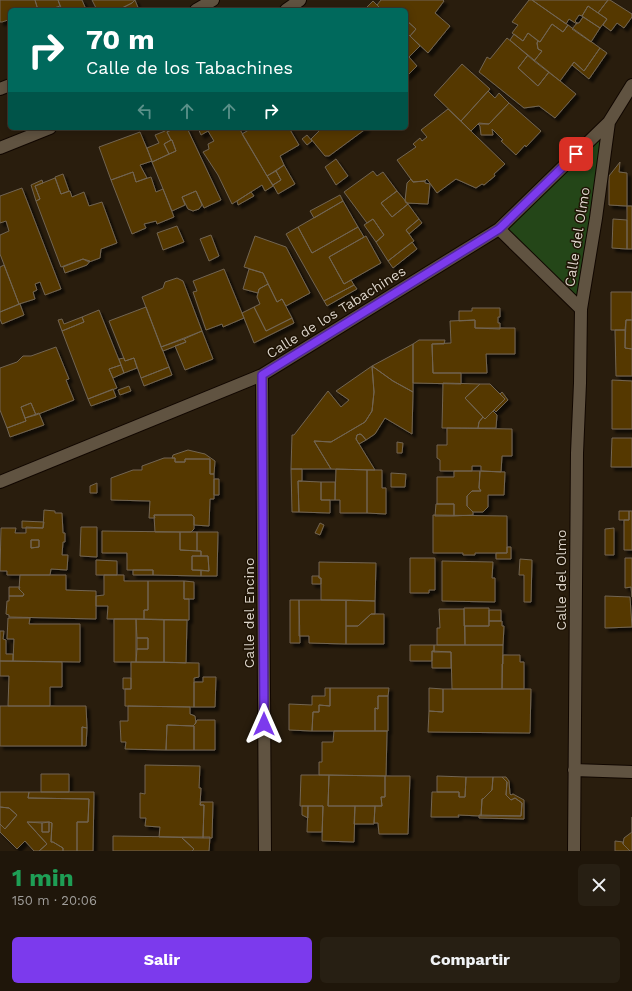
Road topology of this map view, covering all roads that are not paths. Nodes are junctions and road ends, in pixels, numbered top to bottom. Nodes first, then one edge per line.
1 (213, 0) edge
2 (300, 0) edge
3 (199, 8) edge
4 (289, 8) edge
5 (632, 85) edge
6 (609, 122) junction
7 (45, 130) edge
8 (0, 148) edge
9 (499, 229) junction
10 (581, 309) junction
11 (262, 375) junction
12 (0, 482) edge
13 (574, 770) junction
14 (632, 772) edge
15 (265, 851) edge
16 (574, 851) edge

1 - 3 street
2 - 4 street
5 - 6 street, Calle de los Tabachines
6 - 9 street, Calle de los Tabachines
6 - 10 street, Calle del Olmo
7 - 8 street
9 - 10 street, Calle del Olmo
9 - 11 street, Calle de los Tabachines
10 - 13 street, Calle del Olmo
11 - 12 street, Calle de los Tabachines
11 - 15 street, Calle del Encino
13 - 14 street
13 - 16 street, Calle del Olmo

